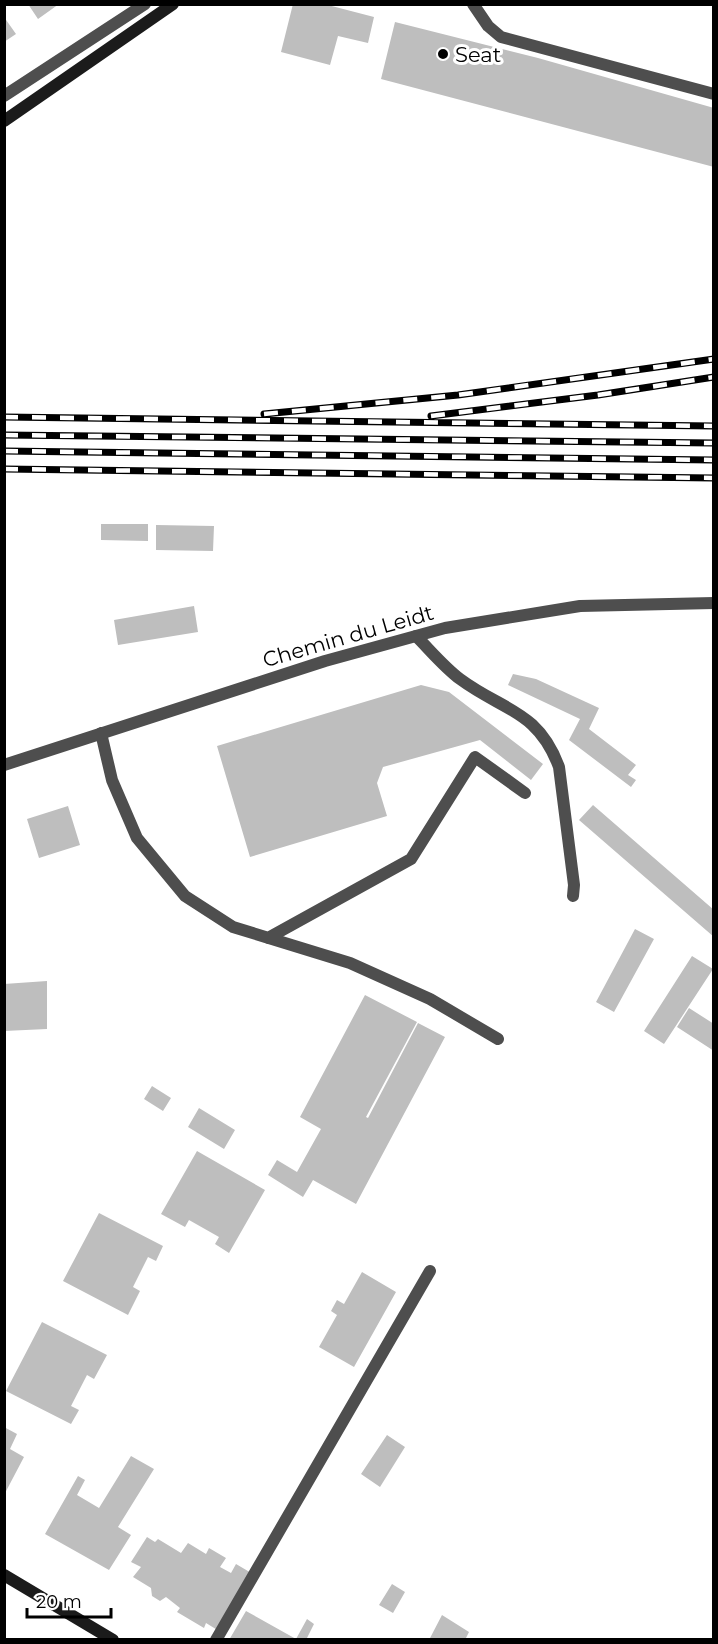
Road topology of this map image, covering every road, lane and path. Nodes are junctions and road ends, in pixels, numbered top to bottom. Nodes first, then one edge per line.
1 (146, 4) edge
2 (172, 4) edge
3 (473, 4) edge
4 (714, 94) edge
5 (4, 96) edge
6 (4, 121) edge
7 (714, 603) edge
8 (416, 636) junction
9 (101, 733) junction
10 (4, 765) edge
11 (525, 793) dead end
12 (573, 896) dead end
13 (268, 938) junction
14 (498, 1039) dead end
15 (430, 1271) dead end
16 (4, 1575) edge
17 (113, 1640) edge
18 (216, 1640) edge

1 - 5 street
2 - 6 main road
3 - 4 street
7 - 8 street, Chemin du Leidt
8 - 9 street, Chemin du Leidt
8 - 12 street
9 - 10 street, Chemin du Leidt
9 - 13 street
11 - 13 street
13 - 14 street
15 - 18 street
16 - 17 main road

